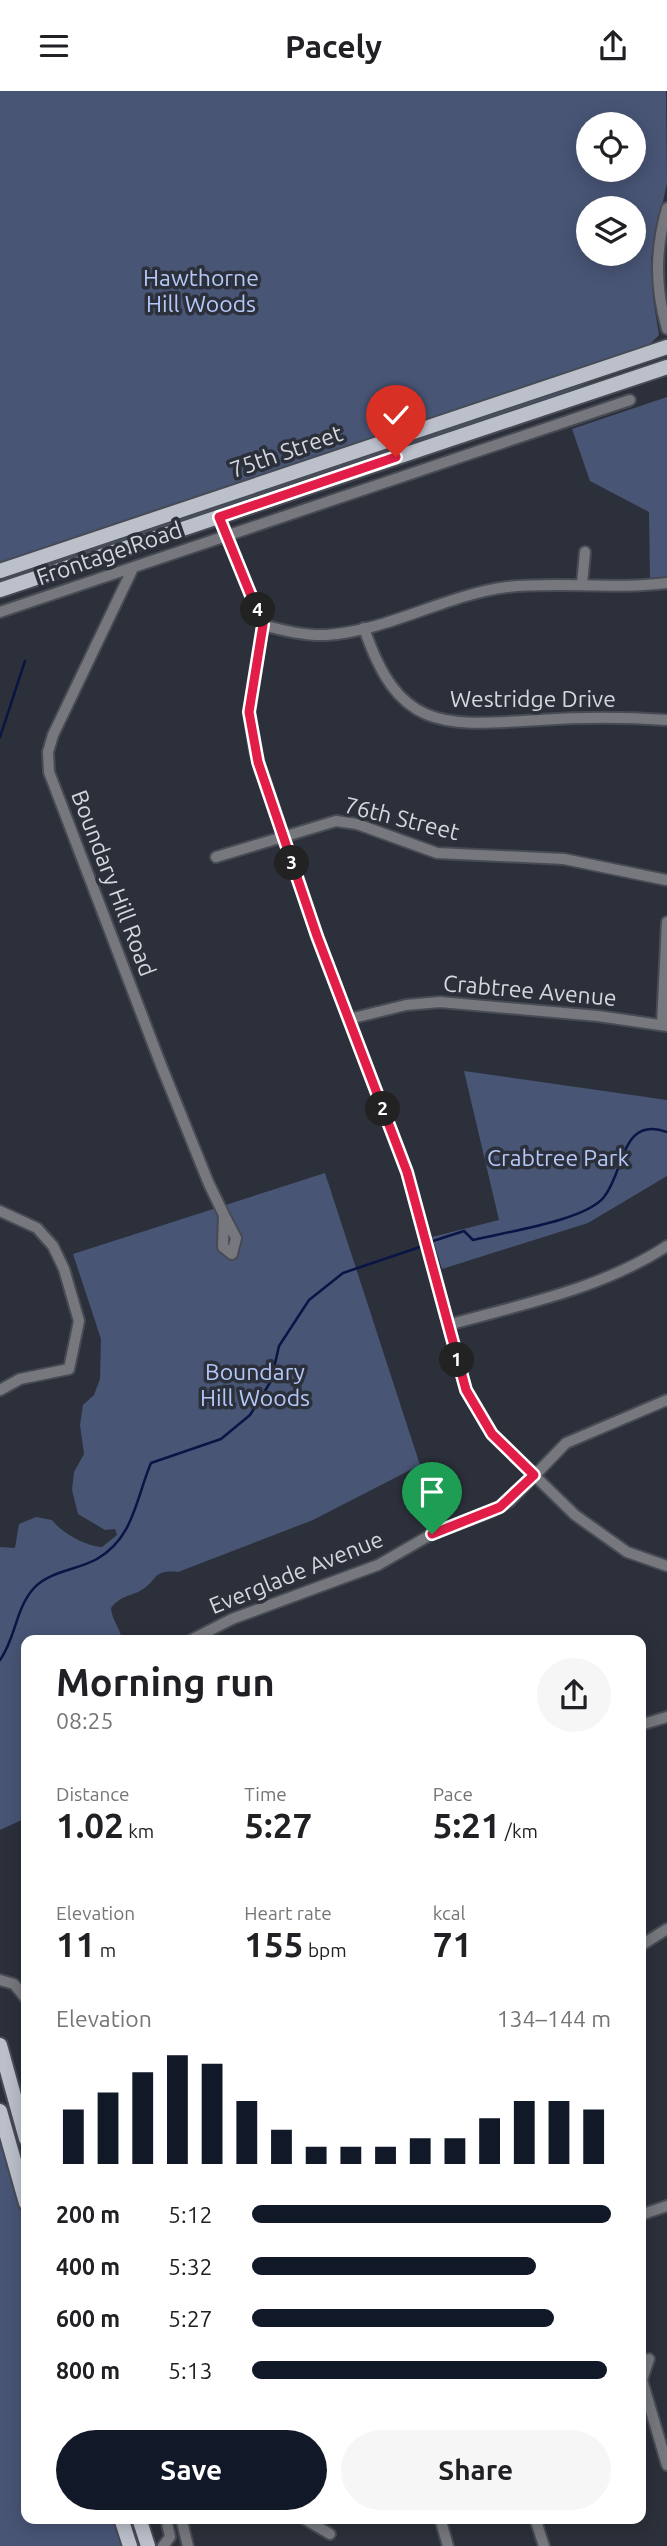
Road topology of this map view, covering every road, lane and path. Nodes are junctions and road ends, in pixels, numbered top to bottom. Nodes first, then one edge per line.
1 (667, 208) edge
2 (667, 328) edge
3 (667, 347) edge
4 (667, 366) edge
5 (630, 400) dead end
6 (219, 517) junction
7 (225, 536) junction
8 (585, 552) dead end
9 (133, 568) junction
10 (0, 571) edge
11 (667, 583) edge
12 (582, 584) junction
13 (0, 590) edge
14 (0, 612) edge
15 (263, 625) junction
16 (365, 628) junction
17 (667, 720) edge
18 (282, 835) junction
19 (216, 857) dead end
20 (667, 881) edge
21 (667, 922) edge
22 (349, 1019) junction
23 (664, 1025) edge
24 (0, 1211) edge
25 (224, 1215) dead end
26 (667, 1246) edge
27 (448, 1325) junction
28 (0, 1390) edge
29 (667, 1399) edge
30 (534, 1475) junction
31 (667, 1566) edge
32 (201, 1635) edge
33 (667, 1717) edge
34 (646, 1723) edge
35 (667, 1929) edge
36 (646, 1942) edge
37 (0, 1980) edge
38 (21, 1993) edge
39 (0, 2045) edge
40 (0, 2111) edge
41 (21, 2121) edge
42 (21, 2185) edge
43 (667, 2206) edge
44 (646, 2213) edge
45 (649, 2359) dead end
46 (646, 2368) edge
47 (646, 2394) edge
48 (667, 2465) edge
49 (123, 2524) edge
50 (141, 2524) edge
51 (167, 2524) edge
52 (182, 2524) edge
53 (313, 2524) edge
54 (442, 2524) edge
55 (538, 2524) edge
56 (330, 2534) dead end
57 (130, 2546) edge
58 (148, 2546) edge
59 (163, 2546) edge
60 (188, 2546) edge
61 (448, 2546) edge
62 (544, 2546) edge

1 - 2 street
3 - 10 main road, 75th Street
4 - 6 main road, 75th Street
5 - 7 street, Frontage Road
6 - 7 street
6 - 13 main road, 75th Street
7 - 9 street, Frontage Road
7 - 15 street
8 - 12 street
9 - 14 street, Frontage Road
9 - 25 street, Boundary Hill Road
11 - 12 street
12 - 16 street
15 - 16 street
15 - 18 street
16 - 17 street, Westridge Drive
18 - 19 street, 76th Street
18 - 20 street, 76th Street
18 - 22 street
21 - 23 street
22 - 23 street, Crabtree Avenue
22 - 27 street
24 - 28 street
26 - 27 street
27 - 30 street
29 - 30 street, Everglade Avenue
30 - 31 street
30 - 32 street, Everglade Avenue
33 - 34 street
35 - 36 street
37 - 38 street
39 - 41 main road
40 - 42 main road
43 - 44 street
45 - 46 street
47 - 48 street
49 - 57 main road
50 - 58 main road
51 - 59 street
52 - 60 street
53 - 56 street
54 - 61 street
55 - 62 street

